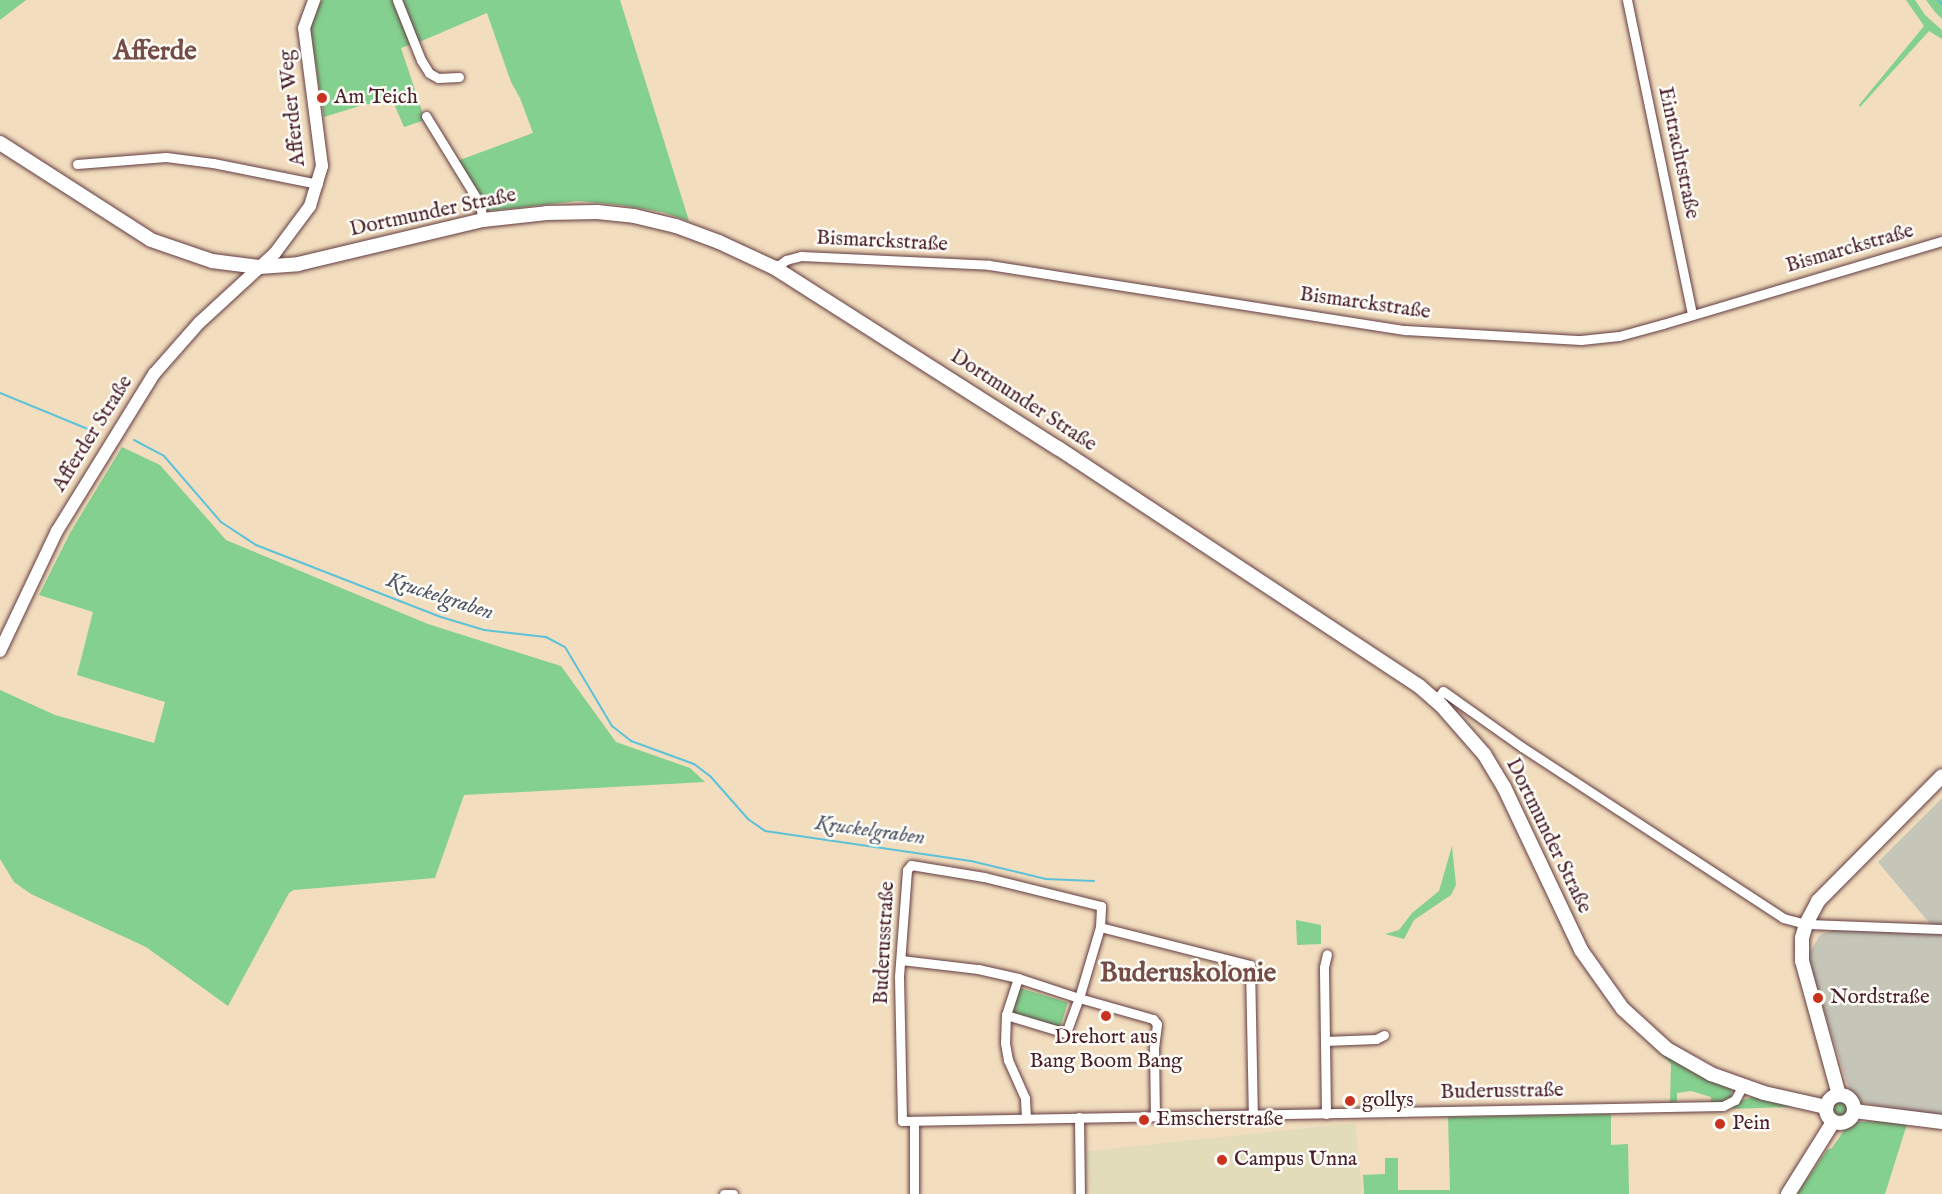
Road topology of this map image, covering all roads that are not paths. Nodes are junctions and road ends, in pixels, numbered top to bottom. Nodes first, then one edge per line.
1 (314, 0) edge
2 (397, 0) edge
3 (1627, 0) edge
4 (459, 77) dead end
5 (426, 116) dead end
6 (0, 143) edge
7 (77, 164) dead end
8 (318, 184) junction
9 (483, 220) junction
10 (1942, 241) edge
11 (259, 267) junction
12 (775, 268) junction
13 (1692, 314) junction
14 (0, 651) edge
15 (1436, 700) junction
16 (1942, 776) edge
17 (1806, 924) junction
18 (1100, 927) junction
19 (1942, 929) edge
20 (1328, 954) dead end
21 (901, 960) junction
22 (1018, 978) junction
23 (1079, 998) junction
24 (1006, 1015) junction
25 (1384, 1035) dead end
26 (1325, 1041) junction
27 (1742, 1087) junction
28 (1839, 1095) junction
29 (1826, 1107) junction
30 (1854, 1112) junction
31 (1326, 1114) junction
32 (1253, 1115) junction
33 (1155, 1116) junction
34 (1079, 1117) junction
35 (1026, 1118) junction
36 (914, 1121) junction
37 (1833, 1122) junction
38 (1942, 1122) edge
39 (724, 1194) edge
40 (733, 1194) edge
41 (914, 1194) edge
42 (1080, 1194) edge
43 (1788, 1194) edge

1 - 8 street, Afferder Weg
2 - 4 street
3 - 13 street, Eintrachtstraße
5 - 9 street
6 - 11 main road, Dortmunder Straße
7 - 8 street
8 - 11 street, Afferder Weg
9 - 11 main road, Dortmunder Straße
9 - 12 main road, Dortmunder Straße
10 - 13 street, Bismarckstraße
11 - 14 street, Afferder Straße
12 - 13 street, Bismarckstraße
12 - 15 main road, Dortmunder Straße
15 - 17 street
15 - 27 main road, Dortmunder Straße
16 - 17 main road
17 - 19 street
17 - 28 main road
18 - 21 street, Buderusstraße
18 - 23 street
18 - 32 street
20 - 26 street
21 - 22 street
21 - 36 street, Buderusstraße
22 - 23 street
22 - 24 street
23 - 24 street
23 - 33 street
24 - 35 street
25 - 26 street
26 - 31 street
27 - 29 main road, Dortmunder Straße
27 - 31 street, Buderusstraße
28 - 29 main road
28 - 30 main road
29 - 37 main road
30 - 37 main road
30 - 38 main road
31 - 32 street, Buderusstraße
32 - 33 street, Buderusstraße
33 - 34 street, Buderusstraße
34 - 35 street, Buderusstraße
34 - 42 street
35 - 36 street, Buderusstraße
36 - 41 street
37 - 43 main road
39 - 40 street

